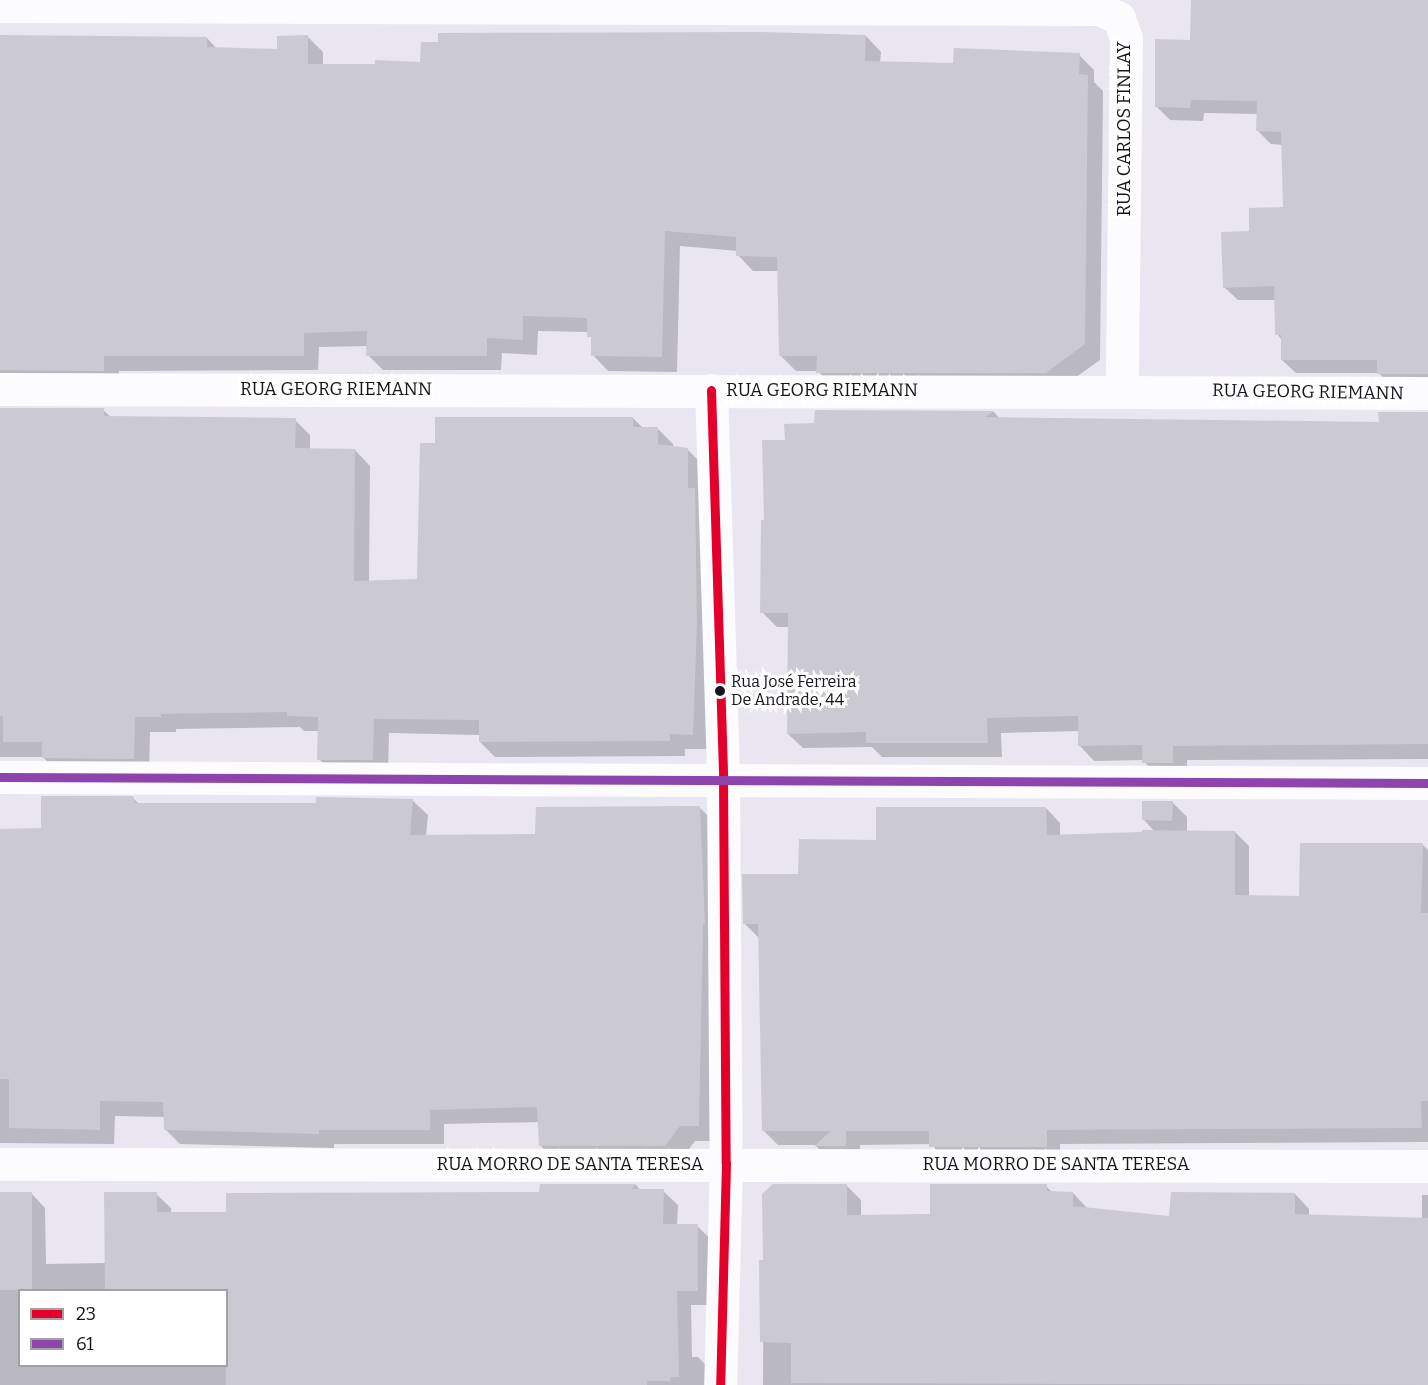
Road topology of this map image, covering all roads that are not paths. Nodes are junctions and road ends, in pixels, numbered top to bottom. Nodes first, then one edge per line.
1 (0, 6) edge
2 (0, 389) edge
3 (711, 390) junction
4 (1122, 390) junction
5 (1428, 393) edge
6 (0, 777) edge
7 (723, 780) junction
8 (1428, 783) edge
9 (726, 1163) junction
10 (0, 1164) edge
11 (1428, 1166) edge
12 (720, 1385) edge

1 - 4 street, RUA CARLOS FINLAY
2 - 3 street, RUA GEORG RIEMANN
3 - 4 street, RUA GEORG RIEMANN
3 - 7 street
4 - 5 street, RUA GEORG RIEMANN
6 - 7 street
7 - 8 street
7 - 9 street
9 - 10 street, RUA MORRO DE SANTA TERESA
9 - 11 street, RUA MORRO DE SANTA TERESA
9 - 12 street

